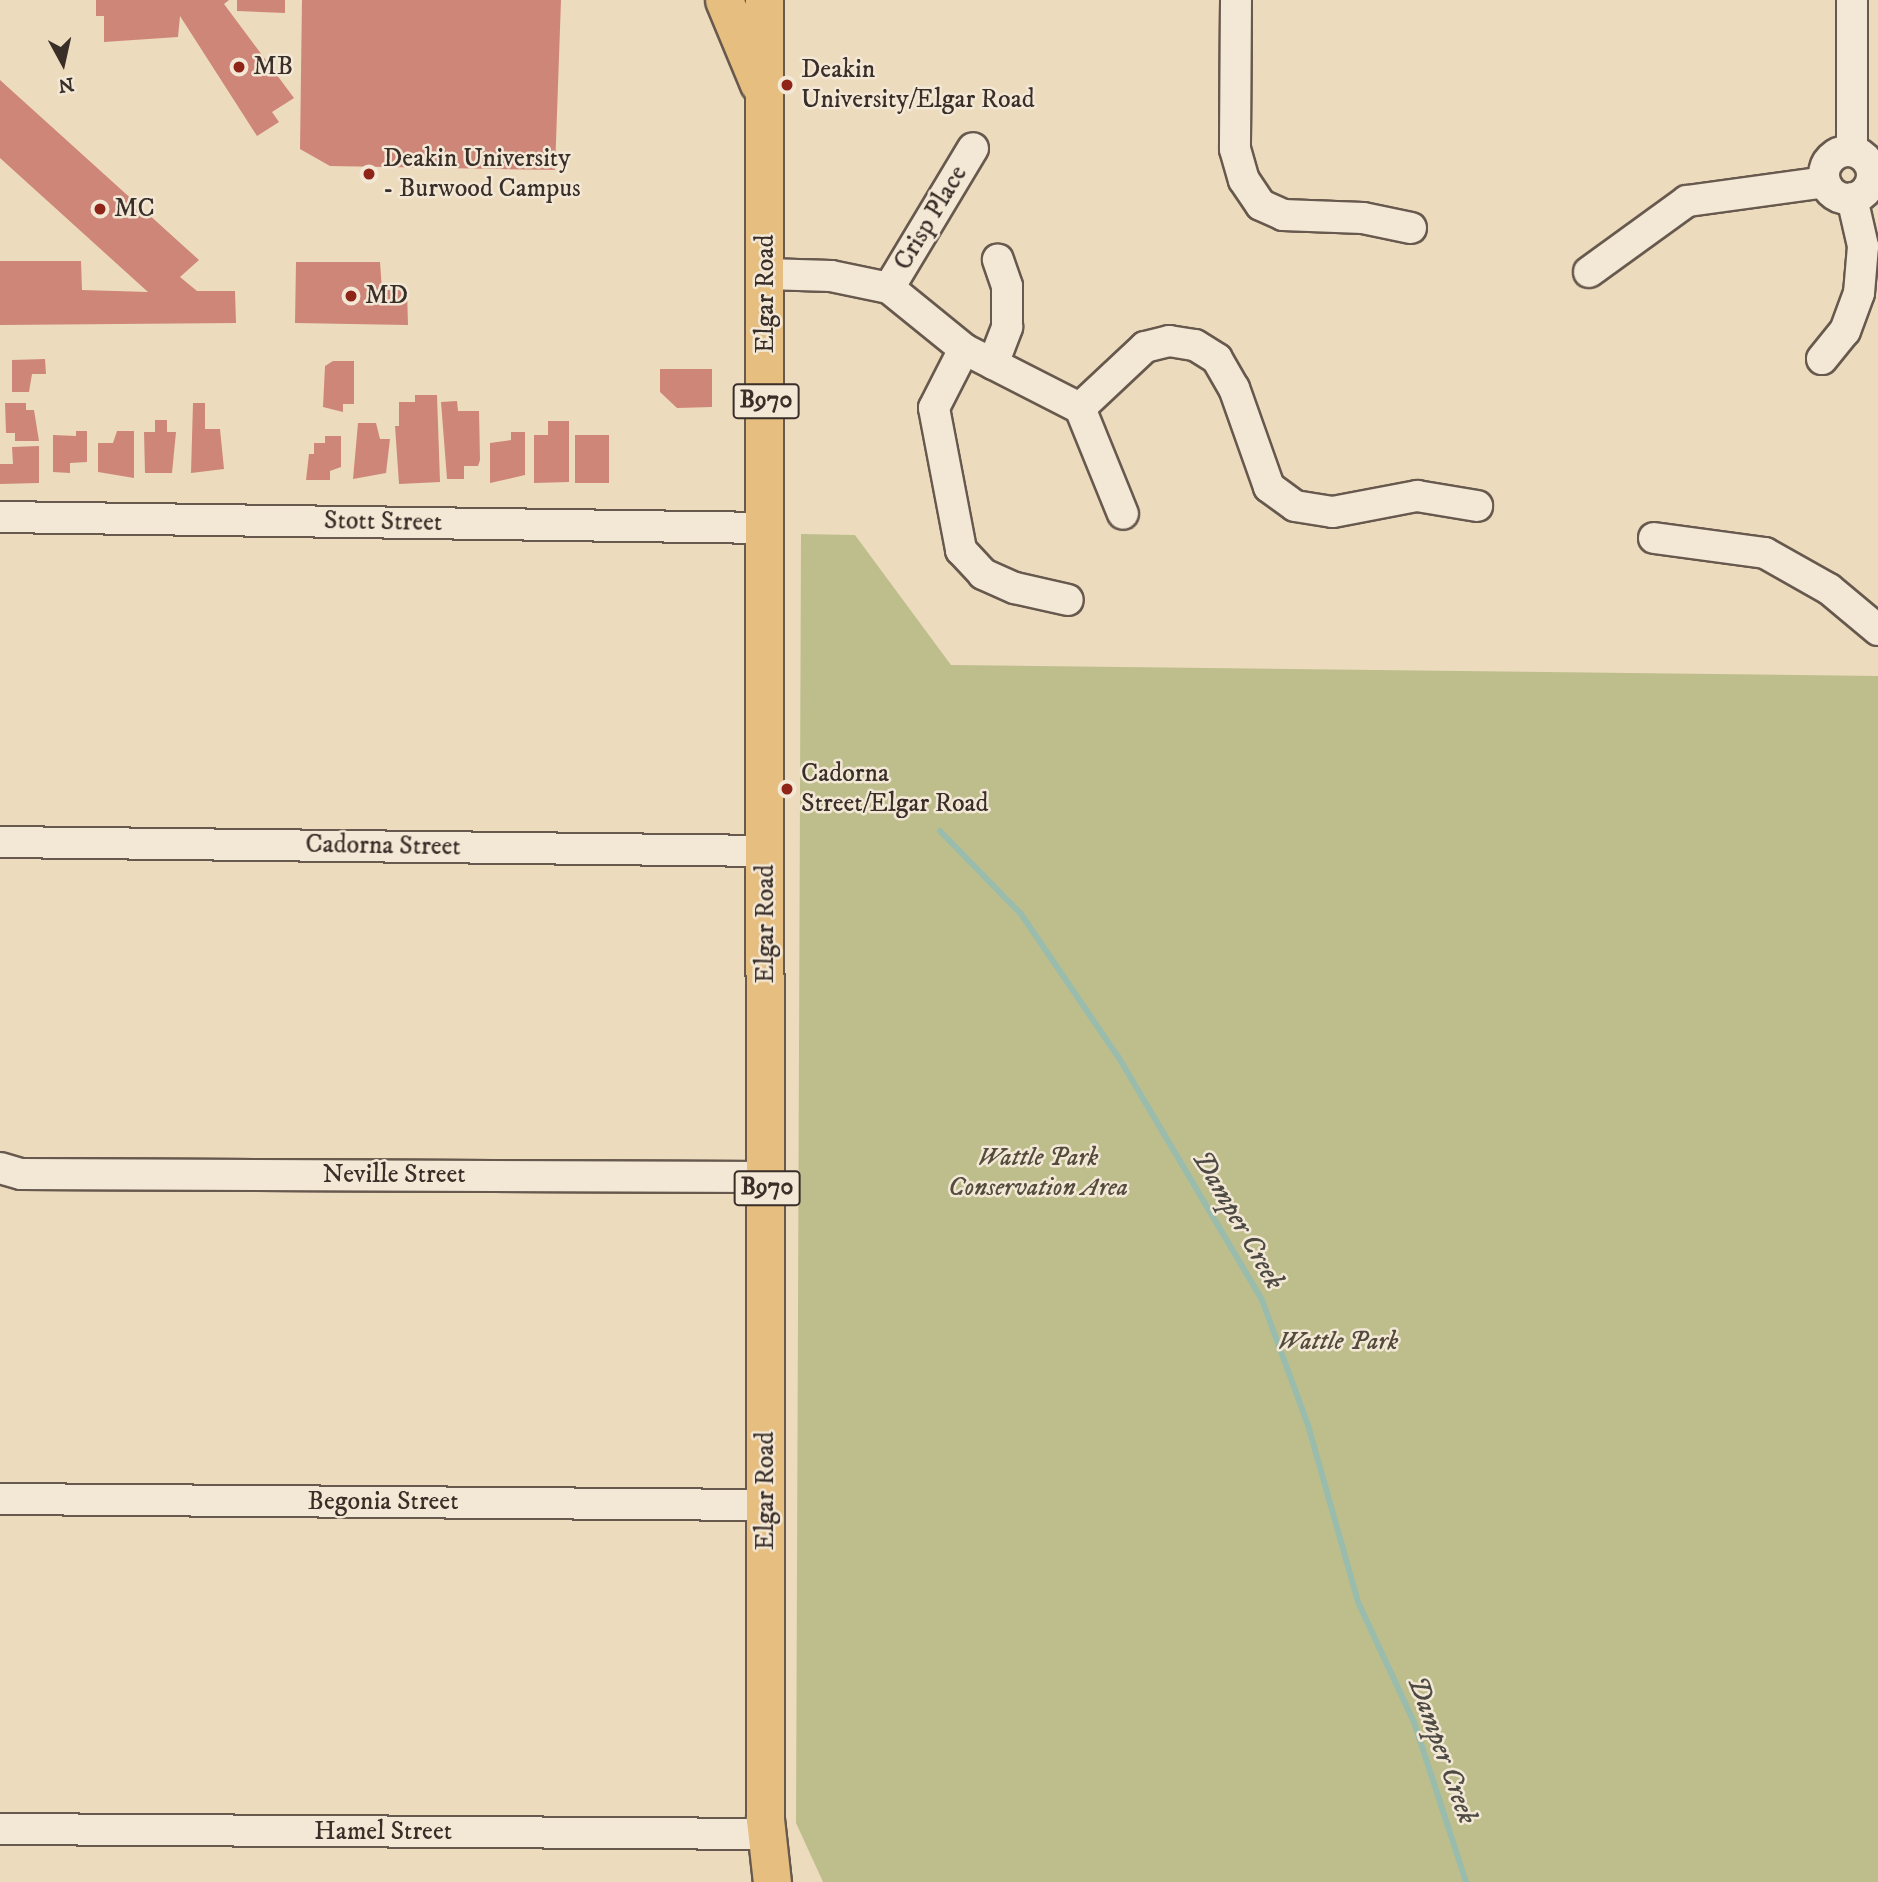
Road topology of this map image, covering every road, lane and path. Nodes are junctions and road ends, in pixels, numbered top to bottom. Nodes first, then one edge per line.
1 (724, 0) edge
2 (764, 0) edge
3 (1237, 0) edge
4 (1852, 0) edge
5 (765, 98) junction
6 (973, 148) dead end
7 (1852, 151) junction
8 (1825, 182) junction
9 (1852, 198) junction
10 (1411, 228) dead end
11 (998, 260) dead end
12 (1589, 272) dead end
13 (766, 274) junction
14 (889, 288) junction
15 (964, 349) junction
16 (1822, 359) dead end
17 (993, 364) junction
18 (1080, 408) junction
19 (1477, 506) dead end
20 (1123, 514) dead end
21 (0, 517) edge
22 (766, 528) junction
23 (1654, 538) dead end
24 (1068, 600) dead end
25 (1878, 630) edge
26 (0, 842) edge
27 (766, 851) junction
28 (7, 1174) edge
29 (767, 1177) junction
30 (0, 1499) edge
31 (766, 1505) junction
32 (0, 1829) edge
33 (769, 1855) edge
34 (795, 1882) edge

1 - 5 main road
2 - 5 main road, Elgar Road / B970
3 - 10 street
4 - 7 street
5 - 13 main road, Elgar Road / B970
6 - 14 street, Crisp Place
7 - 8 street
7 - 9 street
8 - 9 street
8 - 12 street
9 - 16 street
11 - 17 street
13 - 14 street
13 - 22 main road, Elgar Road / B970
14 - 15 street
15 - 17 street
15 - 24 street
17 - 18 street
18 - 19 street
18 - 20 street
21 - 22 street, Stott Street
22 - 27 main road, Elgar Road / B970
23 - 25 street
26 - 27 street, Cadorna Street
27 - 29 main road, Elgar Road / B970
28 - 29 street, Neville Street
29 - 31 main road, Elgar Road / B970
30 - 31 street, Begonia Street
31 - 33 main road, Elgar Road / B970
32 - 33 street, Hamel Street
33 - 34 main road

